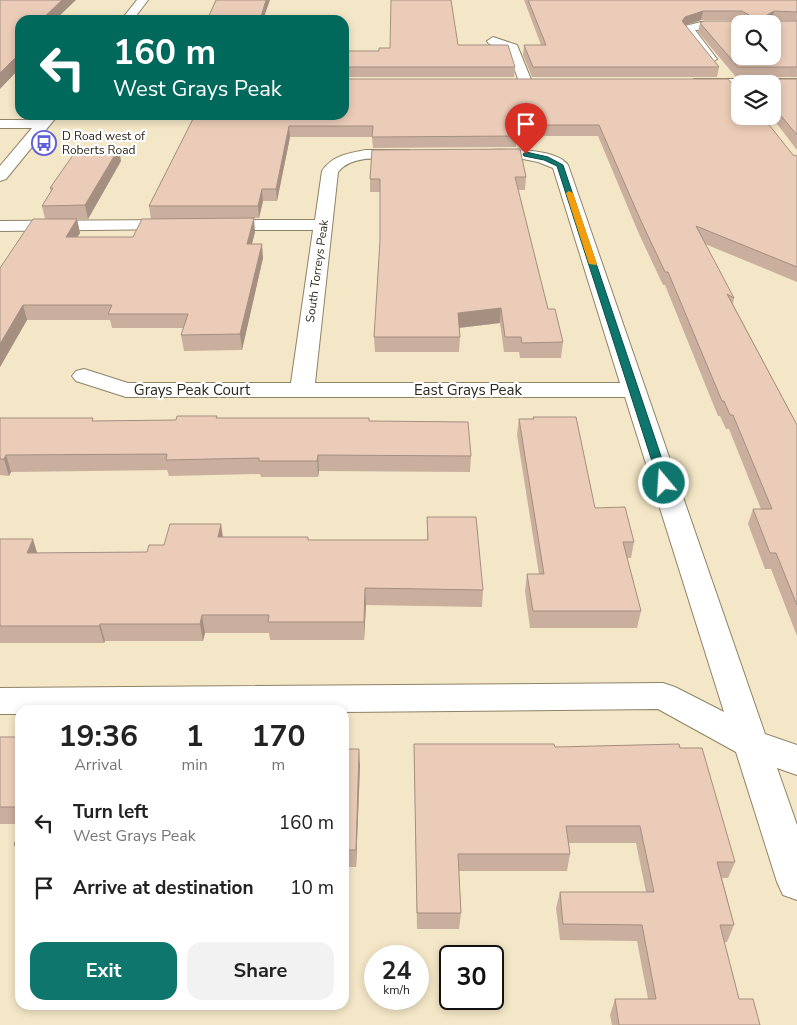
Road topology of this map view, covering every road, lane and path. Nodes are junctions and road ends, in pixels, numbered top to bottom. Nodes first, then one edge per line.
1 (142, 0) edge
2 (131, 15) edge
3 (731, 25) edge
4 (493, 41) dead end
5 (508, 82) edge
6 (684, 82) edge
7 (730, 82) junction
8 (797, 82) edge
9 (47, 120) edge
10 (0, 124) edge
11 (470, 154) edge
12 (422, 155) edge
13 (0, 176) edge
14 (323, 225) junction
15 (0, 226) edge
16 (84, 376) dead end
17 (302, 390) junction
18 (635, 390) junction
19 (0, 700) edge
20 (751, 742) junction
21 (797, 760) edge
22 (797, 882) edge

1 - 2 street
3 - 7 street
4 - 5 street
6 - 7 street
7 - 8 street
9 - 10 street
9 - 13 street
11 - 18 street
12 - 14 street, South Torreys Peak
14 - 15 street
14 - 17 street, South Torreys Peak
16 - 17 street, Grays Peak Court
17 - 18 street, East Grays Peak
18 - 20 street
19 - 20 street
20 - 21 street
20 - 22 street

